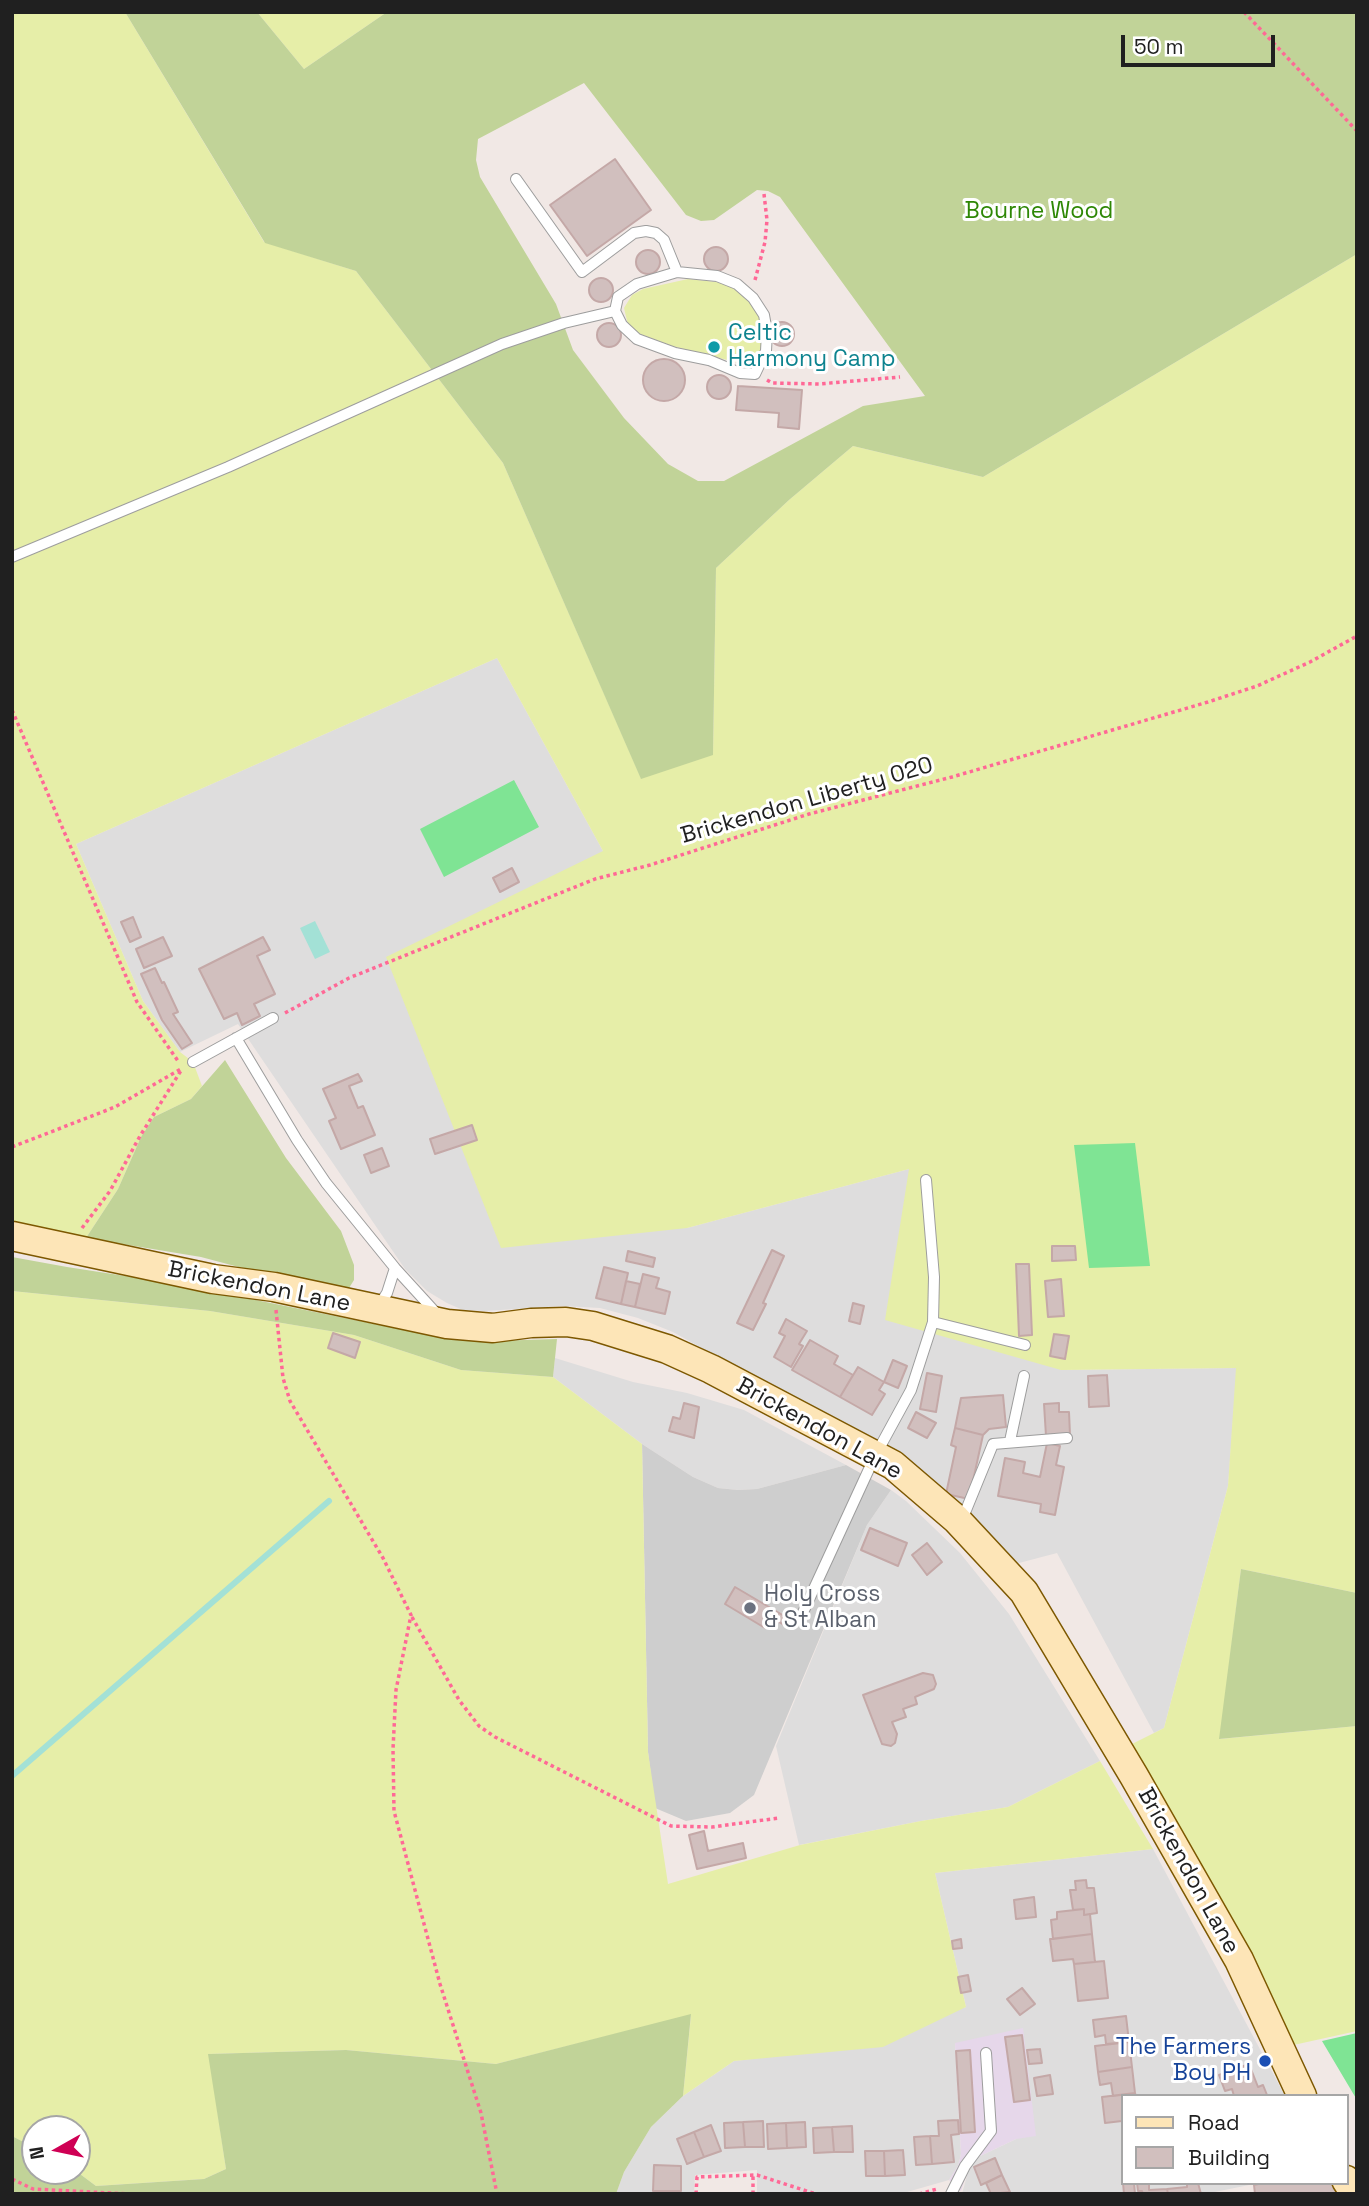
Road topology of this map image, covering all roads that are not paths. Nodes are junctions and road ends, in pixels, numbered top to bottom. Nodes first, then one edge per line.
1 (516, 179) dead end
2 (677, 272) junction
3 (615, 311) junction
4 (12, 557) edge
5 (273, 1018) road end
6 (236, 1038) junction
7 (193, 1062) dead end
8 (926, 1180) dead end
9 (12, 1236) edge
10 (395, 1268) junction
11 (375, 1310) junction
12 (933, 1322) junction
13 (447, 1324) junction
14 (1026, 1345) dead end
15 (1024, 1376) dead end
16 (1067, 1438) dead end
17 (1010, 1441) junction
18 (876, 1456) junction
19 (956, 1519) junction
20 (800, 1619) dead end
21 (986, 2053) dead end
22 (1301, 2094) edge
23 (947, 2191) edge

1 - 2 lane
2 - 3 lane
2 - 3 lane
3 - 4 lane
5 - 6 lane
6 - 7 lane
6 - 10 lane
8 - 12 lane
9 - 11 street, Brickendon Lane
10 - 11 lane
10 - 13 lane
11 - 13 street, Brickendon Lane
12 - 14 lane
12 - 18 lane
13 - 18 street, Brickendon Lane
15 - 17 lane
16 - 17 lane
17 - 19 lane
18 - 19 street, Brickendon Lane
18 - 20 lane
19 - 22 street, Brickendon Lane
21 - 23 lane

